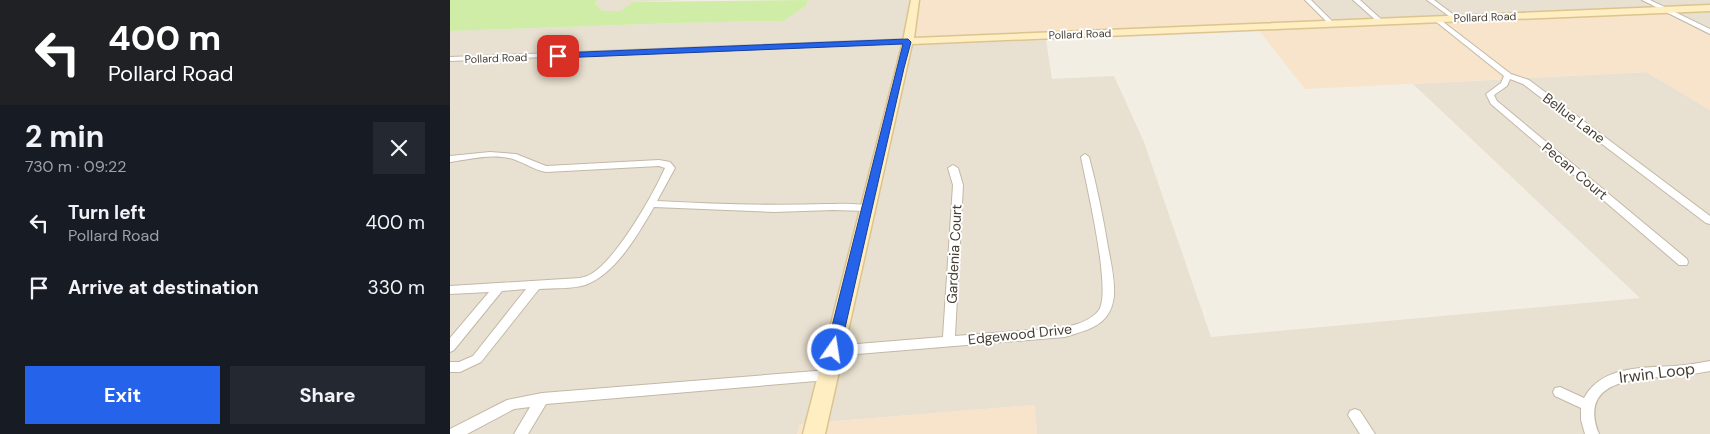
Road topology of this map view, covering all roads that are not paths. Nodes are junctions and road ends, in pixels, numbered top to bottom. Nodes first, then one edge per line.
1 (915, 0) edge
2 (1308, 0) edge
3 (1356, 0) edge
4 (1430, 0) edge
5 (1645, 0) edge
6 (1710, 8) edge
7 (1664, 10) junction
8 (1455, 18) junction
9 (1436, 19) junction
10 (1381, 22) junction
11 (1332, 24) junction
12 (1710, 32) edge
13 (908, 42) junction
14 (450, 59) edge
15 (1508, 76) junction
16 (1085, 157) dead end
17 (450, 159) edge
18 (954, 168) dead end
19 (652, 204) junction
20 (866, 208) junction
21 (1710, 220) edge
22 (1683, 262) dead end
23 (536, 284) junction
24 (499, 287) junction
25 (450, 290) edge
26 (949, 341) junction
27 (450, 347) edge
28 (833, 350) junction
29 (1710, 366) edge
30 (450, 367) edge
31 (828, 375) junction
32 (1560, 392) dead end
33 (542, 399) junction
34 (1587, 405) junction
35 (1355, 416) dead end
36 (454, 434) edge
37 (521, 434) edge
38 (814, 434) edge
39 (1368, 434) edge
40 (1592, 434) edge

1 - 13 street
2 - 11 street
3 - 10 street
4 - 8 street
5 - 7 street
6 - 7 street, Pollard Road
7 - 8 street, Pollard Road
7 - 12 street
8 - 9 street, Pollard Road
9 - 10 street, Pollard Road
9 - 15 street, Bellue Lane
10 - 11 street, Pollard Road
11 - 13 street, Pollard Road
13 - 14 street, Pollard Road
13 - 20 street
15 - 21 street, Bellue Lane
15 - 22 street, Pecan Court
16 - 26 street, Edgewood Drive
17 - 19 street
18 - 26 street, Gardenia Court
19 - 20 street
19 - 23 street
20 - 28 street
23 - 24 street
23 - 30 street
24 - 25 street
24 - 27 street
26 - 28 street, Edgewood Drive
28 - 31 street
29 - 34 street, Irwin Loop
31 - 33 street
31 - 38 street
32 - 34 street
33 - 36 street
33 - 37 street
34 - 40 street
35 - 39 street

